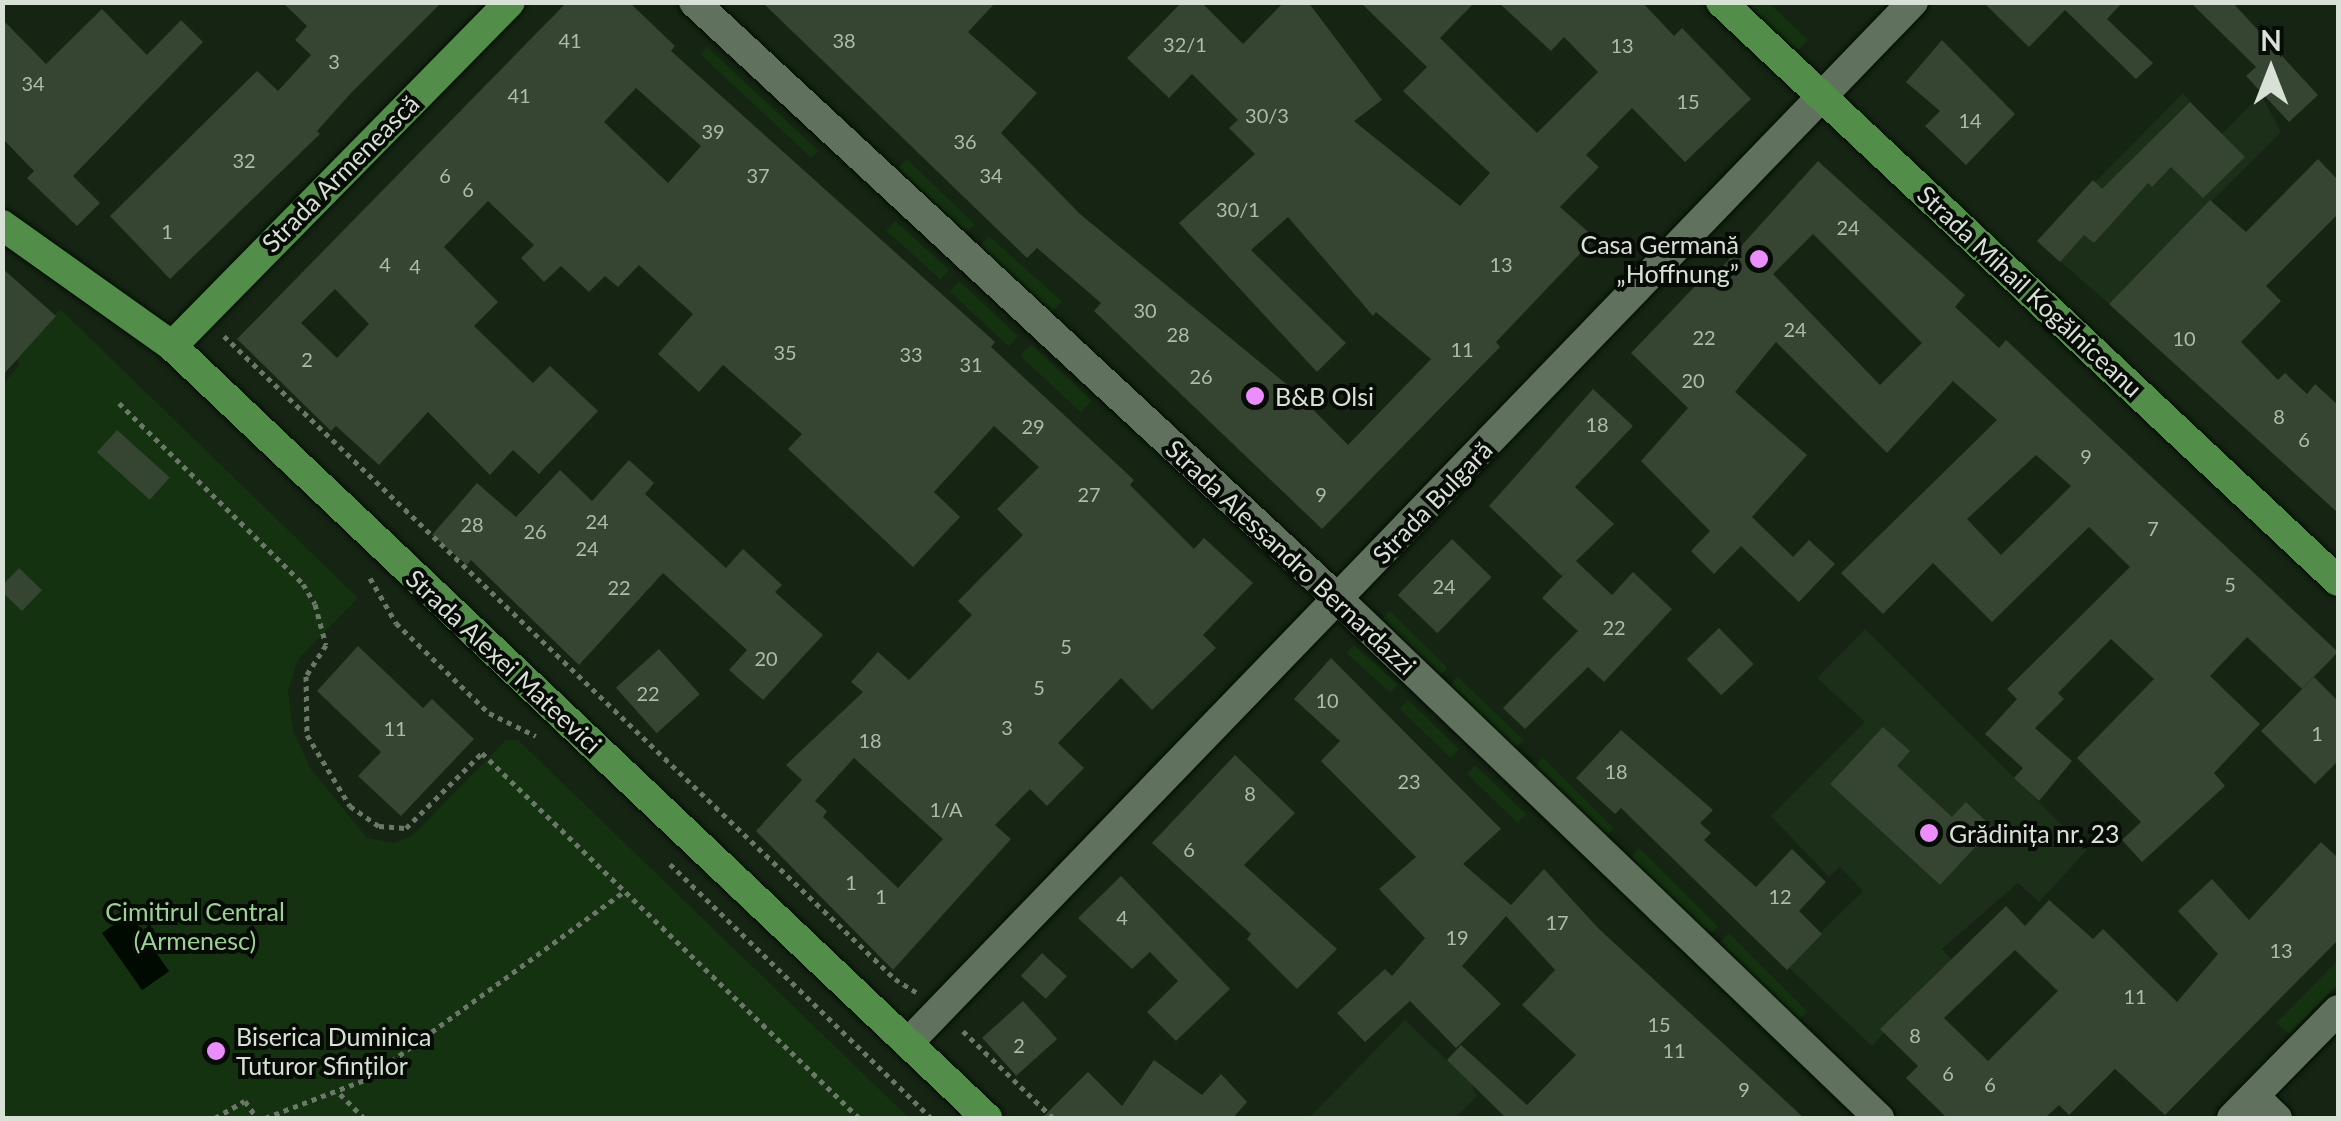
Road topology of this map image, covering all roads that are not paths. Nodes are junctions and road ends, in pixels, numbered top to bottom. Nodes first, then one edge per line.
1 (510, 2) edge
2 (694, 2) edge
3 (1721, 2) edge
4 (1913, 2) edge
5 (1822, 95) junction
6 (2, 225) edge
7 (172, 346) junction
8 (2338, 581) edge
9 (1338, 599) junction
10 (2338, 1010) edge
11 (908, 1043) junction
12 (2254, 1096) junction
13 (987, 1118) edge
14 (1880, 1118) edge
15 (2232, 1118) edge
16 (2278, 1118) edge

1 - 7 main road, Strada Armenească
2 - 9 street, Strada Alessandro Bernardazzi
3 - 5 main road, Strada Mihail Kogălniceanu
4 - 5 street, Strada Bulgară
5 - 8 main road, Strada Mihail Kogălniceanu
5 - 9 street, Strada Bulgară
6 - 7 main road, Strada Alexei Mateevici
7 - 11 main road, Strada Alexei Mateevici
9 - 11 street, Strada Bulgară
9 - 14 street, Strada Alessandro Bernardazzi
10 - 12 street
11 - 13 main road, Strada Alexei Mateevici
12 - 15 street
12 - 16 street

